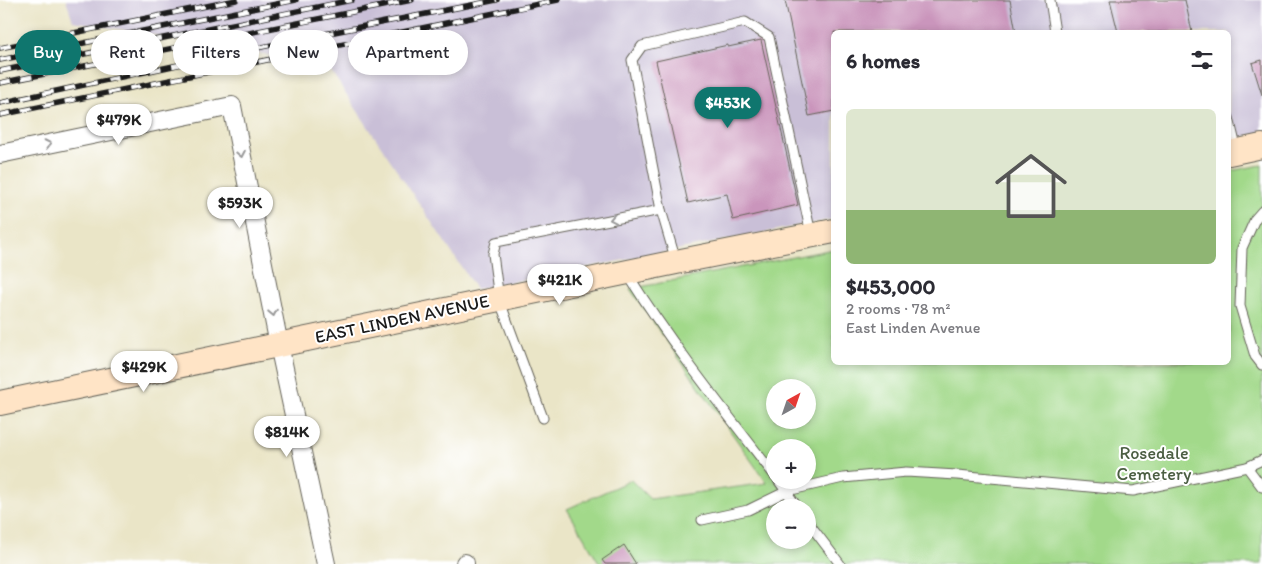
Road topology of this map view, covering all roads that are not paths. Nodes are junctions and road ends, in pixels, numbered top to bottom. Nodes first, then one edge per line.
1 (1050, 0) edge
2 (1054, 30) edge
3 (1231, 135) edge
4 (1262, 146) edge
5 (1233, 152) edge
6 (0, 154) edge
7 (661, 210) junction
8 (1262, 211) edge
9 (822, 233) edge
10 (676, 262) junction
11 (626, 272) junction
12 (499, 299) junction
13 (279, 345) junction
14 (1262, 365) edge
15 (0, 403) edge
16 (544, 418) dead end
17 (1262, 460) edge
18 (766, 464) edge
19 (1247, 467) junction
20 (1262, 487) edge
21 (787, 491) junction
22 (792, 499) edge
23 (702, 520) dead end
24 (816, 532) edge
25 (326, 564) edge
26 (840, 564) edge

1 - 2 lane
3 - 5 lane
4 - 5 street
6 -> 13 street
7 - 9 lane
7 - 10 lane
7 -> 12 lane
8 - 14 lane
9 - 10 street, EAST LINDEN AVENUE
10 - 11 street, EAST LINDEN AVENUE
11 - 12 street, EAST LINDEN AVENUE
11 - 18 lane
12 - 13 street, EAST LINDEN AVENUE
12 - 16 lane
13 - 15 street, EAST LINDEN AVENUE
13 - 25 street
17 - 19 lane
19 - 20 lane
19 - 21 lane
21 - 22 lane
21 - 23 lane
24 - 26 lane

